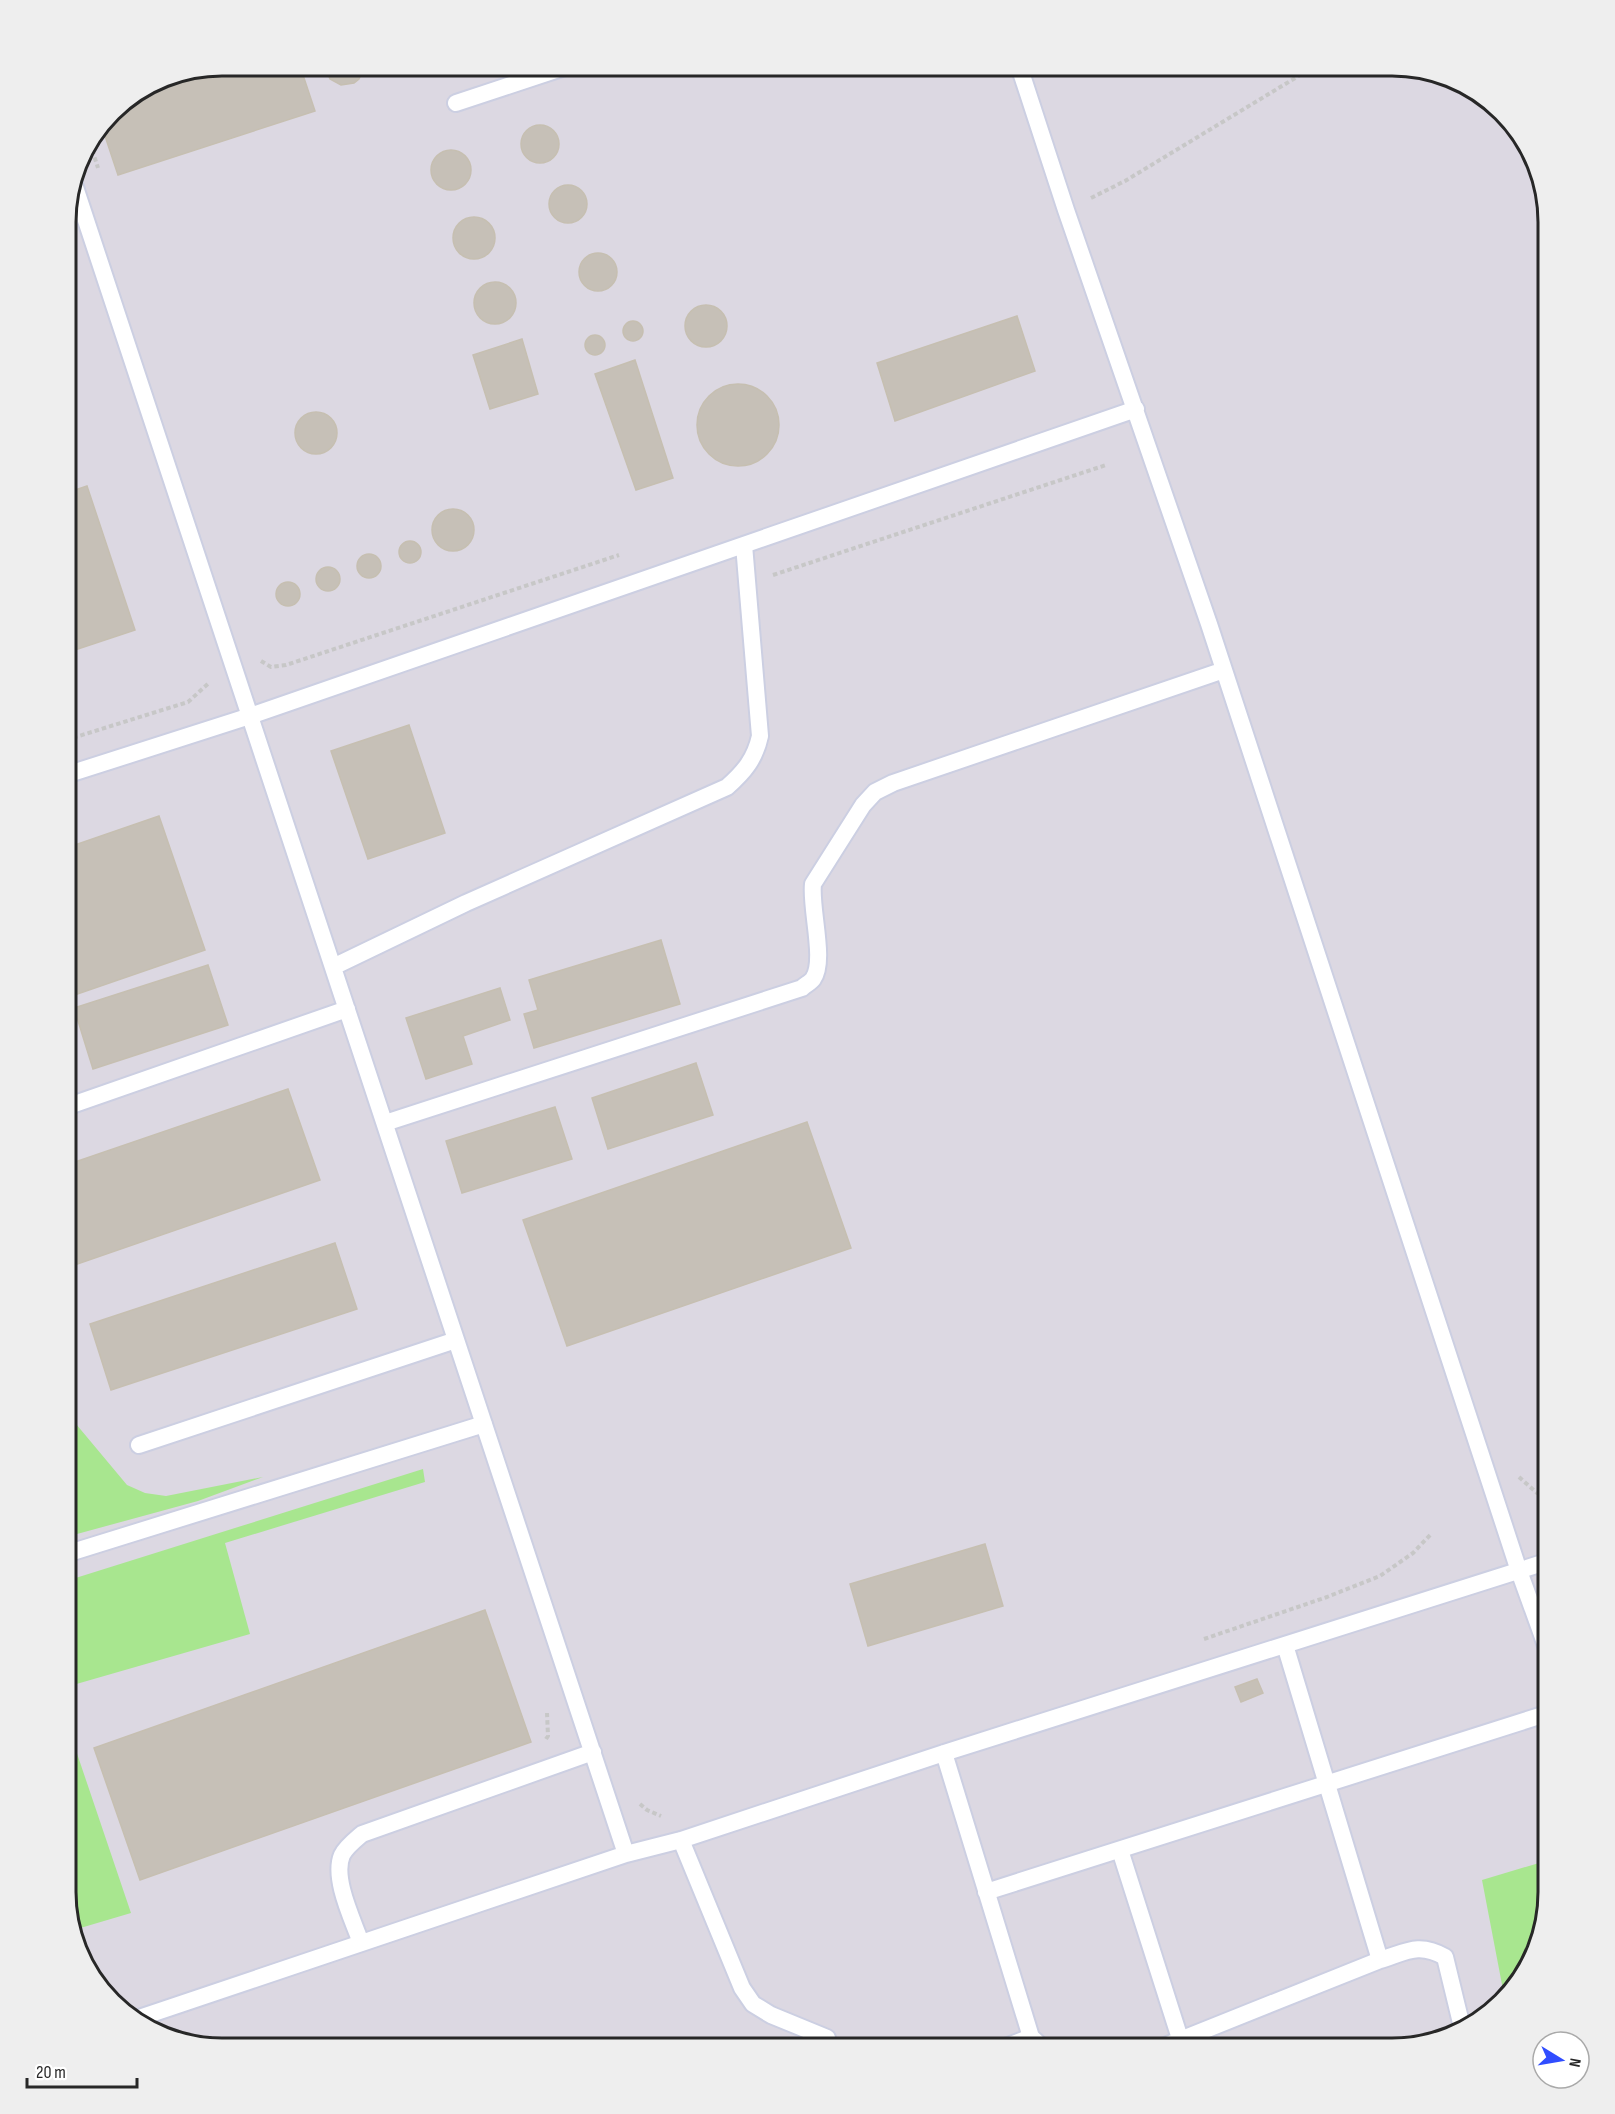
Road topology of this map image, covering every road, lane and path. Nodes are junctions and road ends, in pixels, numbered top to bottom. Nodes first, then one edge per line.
1 (535, 77) edge
2 (1023, 77) edge
3 (1297, 77) edge
4 (456, 103) dead end
5 (94, 155) edge
6 (101, 177) dead end
7 (79, 199) edge
8 (1066, 210) junction
9 (1136, 409) junction
10 (1106, 465) dead end
11 (744, 546) junction
12 (619, 555) dead end
13 (771, 576) dead end
14 (257, 659) dead end
15 (1224, 670) junction
16 (211, 681) dead end
17 (250, 716) junction
18 (77, 737) edge
19 (77, 771) edge
20 (333, 967) junction
21 (347, 1009) junction
22 (77, 1103) edge
23 (385, 1123) junction
24 (456, 1340) junction
25 (484, 1424) junction
26 (139, 1445) dead end
27 (77, 1551) edge
28 (1538, 1565) edge
29 (1519, 1571) junction
30 (1538, 1624) edge
31 (1285, 1645) junction
32 (1538, 1717) edge
33 (593, 1752) junction
34 (944, 1753) junction
35 (1327, 1785) junction
36 (681, 1840) junction
37 (1120, 1850) junction
38 (626, 1854) junction
39 (986, 1892) junction
40 (361, 1943) junction
41 (1380, 1960) junction
42 (146, 2015) edge
43 (1460, 2020) edge
44 (826, 2038) dead end
45 (1035, 2038) edge
46 (1179, 2038) edge
47 (1195, 2038) edge

1 - 4 lane
2 - 8 lane
3 - 8 path
5 - 6 path
7 - 17 lane
8 - 9 lane
9 - 11 lane
9 - 15 lane
10 - 13 path
11 - 17 lane
11 - 20 lane
12 - 14 path
15 - 23 lane
15 - 29 lane
16 - 18 path
17 - 19 lane
17 - 20 lane
20 - 21 lane
21 - 22 lane
21 - 23 lane
23 - 24 lane
24 - 25 lane
24 - 26 lane
25 - 27 lane
25 - 33 lane
28 - 29 lane
29 - 30 lane
29 - 31 lane
31 - 34 lane
31 - 35 lane
32 - 35 lane
33 - 38 lane
33 - 40 lane
34 - 36 lane
34 - 39 lane
35 - 37 lane
35 - 41 lane
36 - 38 lane
36 - 44 lane
37 - 39 lane
37 - 46 lane
38 - 40 lane
39 - 45 lane
40 - 42 lane
41 - 43 lane
41 - 47 lane

